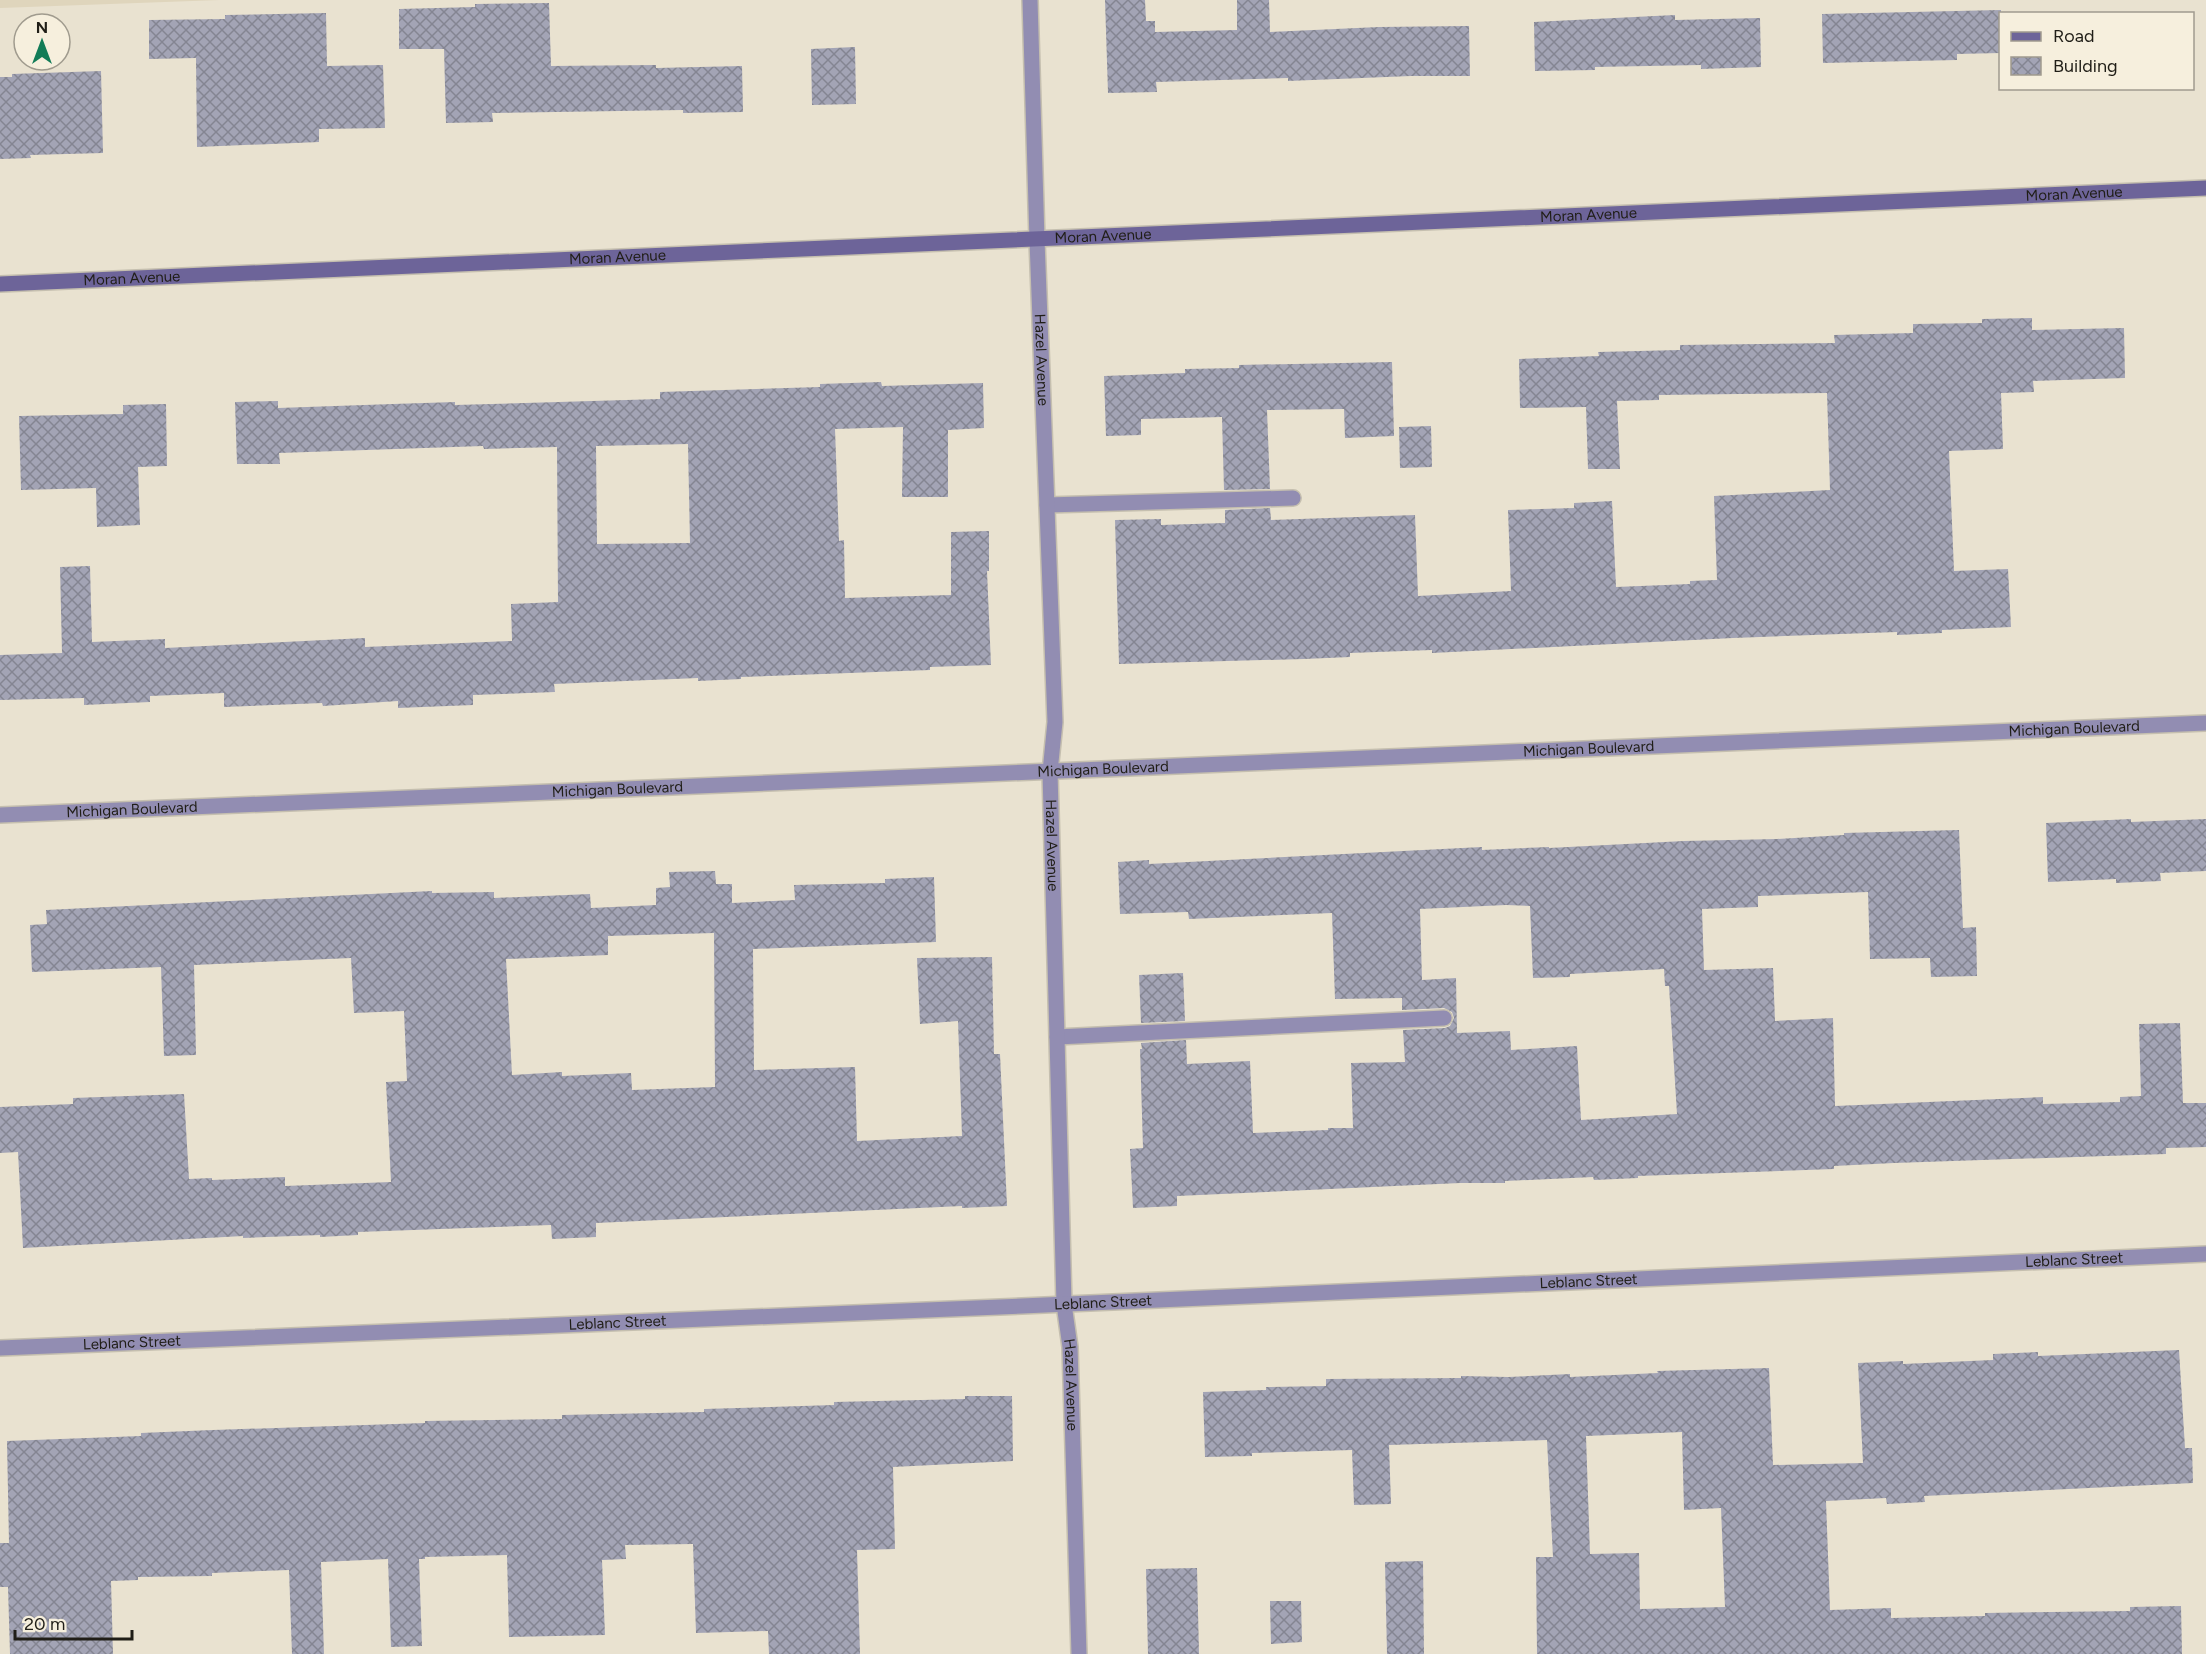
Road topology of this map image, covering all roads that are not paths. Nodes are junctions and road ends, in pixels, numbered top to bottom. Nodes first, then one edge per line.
1 (1030, 0) edge
2 (2206, 188) edge
3 (1037, 240) junction
4 (0, 284) edge
5 (1293, 498) dead end
6 (1047, 505) junction
7 (2206, 723) edge
8 (1050, 772) junction
9 (0, 815) edge
10 (1444, 1018) dead end
11 (1057, 1037) junction
12 (2206, 1254) edge
13 (1064, 1304) junction
14 (0, 1348) edge
15 (1079, 1654) edge

1 - 3 street, Hazel Avenue
2 - 3 main road, Moran Avenue
3 - 4 main road, Moran Avenue
3 - 6 street, Hazel Avenue
5 - 6 street
6 - 8 street, Hazel Avenue
7 - 8 street, Michigan Boulevard
8 - 9 street, Michigan Boulevard
8 - 11 street, Hazel Avenue
10 - 11 street
11 - 13 street, Hazel Avenue
12 - 13 street, Leblanc Street
13 - 14 street, Leblanc Street
13 - 15 street, Hazel Avenue

